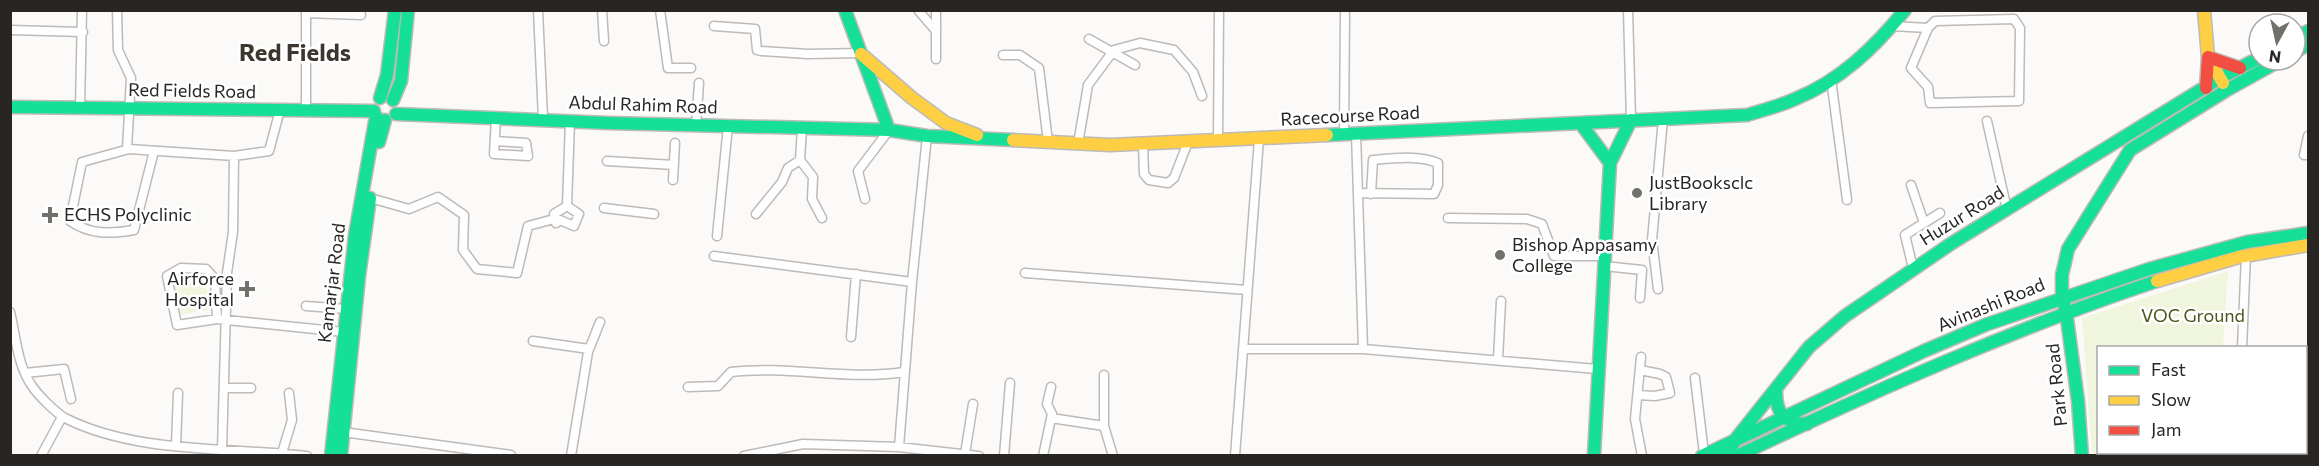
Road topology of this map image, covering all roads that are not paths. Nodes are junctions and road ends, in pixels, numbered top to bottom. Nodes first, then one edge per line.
1 (82, 10) edge
2 (117, 10) edge
3 (395, 10) edge
4 (408, 10) edge
5 (538, 10) edge
6 (602, 10) edge
7 (660, 10) edge
8 (845, 10) edge
9 (918, 10) edge
10 (936, 10) edge
11 (1220, 10) edge
12 (1345, 10) edge
13 (1628, 10) edge
14 (1905, 10) edge
15 (2204, 10) edge
16 (306, 12) edge
17 (361, 15) dead end
18 (714, 26) dead end
19 (1892, 26) junction
20 (1928, 28) junction
21 (10, 30) edge
22 (936, 31) junction
23 (83, 32) junction
24 (1089, 39) dead end
25 (604, 41) dead end
26 (1112, 52) junction
27 (861, 53) junction
28 (1004, 55) dead end
29 (2208, 57) junction
30 (936, 59) dead end
31 (2247, 64) edge
32 (1135, 65) dead end
33 (691, 68) dead end
34 (2240, 68) junction
35 (2259, 72) edge
36 (2220, 78) junction
37 (1831, 79) junction
38 (699, 83) dead end
39 (2206, 87) junction
40 (2227, 90) junction
41 (1202, 96) dead end
42 (380, 99) junction
43 (393, 100) junction
44 (10, 107) edge
45 (80, 108) junction
46 (129, 108) junction
47 (280, 110) junction
48 (306, 110) junction
49 (383, 115) junction
50 (496, 118) junction
51 (543, 119) junction
52 (1663, 119) junction
53 (1631, 120) junction
54 (570, 121) junction
55 (1987, 121) dead end
56 (1581, 124) junction
57 (696, 125) junction
58 (728, 126) junction
59 (802, 128) junction
60 (889, 130) junction
61 (1350, 134) junction
62 (927, 136) junction
63 (2308, 136) edge
64 (2127, 137) junction
65 (984, 138) junction
66 (1259, 139) junction
67 (495, 141) dead end
68 (1218, 141) junction
69 (1048, 142) junction
70 (1188, 142) junction
71 (675, 143) dead end
72 (1078, 144) junction
73 (1143, 144) junction
74 (2134, 148) junction
75 (127, 149) junction
76 (154, 151) junction
77 (2308, 155) edge
78 (234, 156) junction
79 (800, 160) junction
80 (607, 161) dead end
81 (1610, 163) junction
82 (674, 165) junction
83 (674, 180) dead end
84 (1911, 185) dead end
85 (1358, 194) junction
86 (1371, 194) junction
87 (370, 198) junction
88 (866, 199) dead end
89 (1847, 200) dead end
90 (567, 206) junction
91 (604, 208) dead end
92 (2007, 210) junction
93 (1940, 213) dead end
94 (654, 214) dead end
95 (756, 214) dead end
96 (822, 218) dead end
97 (1448, 218) dead end
98 (554, 219) junction
99 (1924, 223) junction
100 (2308, 233) edge
101 (717, 236) dead end
102 (2308, 245) edge
103 (2246, 254) junction
104 (714, 256) dead end
105 (1604, 261) junction
106 (1913, 268) junction
107 (1024, 273) dead end
108 (856, 274) junction
109 (912, 282) junction
110 (1658, 289) dead end
111 (1247, 290) junction
112 (2062, 297) junction
113 (1640, 298) dead end
114 (1501, 301) dead end
115 (306, 306) dead end
116 (346, 309) junction
117 (2066, 311) junction
118 (10, 312) edge
119 (216, 319) junction
120 (227, 320) junction
121 (600, 322) dead end
122 (344, 332) junction
123 (851, 336) dead end
124 (533, 342) dead end
125 (2242, 346) edge
126 (1243, 349) junction
127 (1363, 349) junction
128 (589, 350) junction
129 (1641, 357) dead end
130 (1498, 360) junction
131 (20, 361) junction
132 (10, 365) edge
133 (1597, 369) junction
134 (1640, 370) junction
135 (904, 372) junction
136 (25, 373) junction
137 (1104, 375) dead end
138 (1695, 378) dead end
139 (1010, 383) dead end
140 (688, 387) dead end
141 (1051, 387) dead end
142 (224, 388) junction
143 (251, 388) dead end
144 (1776, 391) junction
145 (178, 393) dead end
146 (289, 393) dead end
147 (1638, 395) junction
148 (71, 399) dead end
149 (973, 404) dead end
150 (62, 417) junction
151 (1051, 418) junction
152 (1784, 418) junction
153 (1807, 424) junction
154 (1104, 426) junction
155 (1761, 428) junction
156 (343, 432) junction
157 (1735, 440) junction
158 (176, 445) junction
159 (898, 447) junction
160 (222, 449) junction
161 (1751, 452) edge
162 (282, 453) junction
163 (965, 454) junction
164 (512, 455) edge
165 (1703, 455) edge
166 (40, 456) edge
167 (307, 456) edge
168 (331, 456) edge
169 (341, 456) edge
170 (571, 456) edge
171 (744, 456) edge
172 (979, 456) edge
173 (1004, 456) edge
174 (1043, 456) edge
175 (1113, 456) edge
176 (1235, 456) edge
177 (1594, 456) edge
178 (1642, 456) edge
179 (1727, 456) edge
180 (1737, 456) edge
181 (2082, 456) edge

1 - 23 street
2 - 46 street
3 - 42 main road
4 - 43 main road
5 - 51 street
6 - 25 street
7 - 33 street
8 - 27 main road
9 - 22 street
10 - 22 street
11 - 68 street
12 - 61 street
13 - 53 street
14 - 19 main road, Racecourse Road
15 - 29 main road
16 - 17 street
16 - 48 street
18 - 27 street
19 - 20 street
19 - 37 main road, Racecourse Road
20 - 20 street
21 - 23 street
22 - 30 street
23 - 45 street
24 - 26 street
26 - 32 street
26 - 41 street
26 - 72 street
27 - 60 main road
27 - 65 main road
28 - 69 street
29 - 34 main road
29 - 36 main road
29 - 39 main road
31 - 34 main road, Huzur Road
34 - 36 main road, Huzur Road
35 - 40 main road
36 - 39 main road, Huzur Road
36 - 40 main road
37 - 52 main road, Racecourse Road
37 - 89 street
38 - 57 street
39 - 64 main road, Huzur Road
40 - 74 main road
42 - 43 main road
42 - 49 main road
43 - 49 main road
44 - 45 main road, Red Fields Road
45 - 46 main road, Red Fields Road
46 - 47 main road, Red Fields Road
46 - 75 street
47 - 48 main road, Red Fields Road
47 - 78 street
48 - 49 main road, Red Fields Road
49 - 50 main road, Abdul Rahim Road
49 - 87 main road
49 - 116 main road, Kamarjar Road
50 - 51 main road, Abdul Rahim Road
50 - 67 street
51 - 54 main road, Abdul Rahim Road
52 - 53 main road, Racecourse Road
52 - 110 street
53 - 56 main road, Racecourse Road
53 - 81 main road
54 - 57 main road, Abdul Rahim Road
54 - 90 street
55 - 92 street
56 - 61 main road, Racecourse Road
56 - 81 main road
57 - 58 main road, Abdul Rahim Road
58 - 59 main road, Abdul Rahim Road
58 - 101 street
59 - 60 main road, Abdul Rahim Road
59 - 79 street
60 - 62 main road, Racecourse Road
60 - 88 street
61 - 66 main road, Racecourse Road
61 - 85 street
62 - 65 main road, Racecourse Road
62 - 109 street
63 - 77 street
64 - 74 main road
64 - 92 main road, Huzur Road
65 - 69 main road, Racecourse Road
66 - 68 main road, Racecourse Road
66 - 111 street
68 - 70 main road, Racecourse Road
69 - 72 main road, Racecourse Road
70 - 73 main road, Racecourse Road
70 - 73 street
71 - 82 street
72 - 73 main road, Racecourse Road
74 - 112 main road, Park Road
75 - 76 street
75 - 76 street
76 - 78 street
78 - 120 street
79 - 95 street
79 - 96 street
80 - 82 street
81 - 105 main road
82 - 83 street
84 - 99 street
85 - 86 street
85 - 127 street
86 - 86 street
87 - 98 street
87 - 156 main road
90 - 98 street
90 - 98 street
91 - 94 street
92 - 106 main road, Huzur Road
93 - 99 street
97 - 105 street
99 - 106 street
100 - 112 main road, Avinashi Road
102 - 103 main road, Avinashi Road
103 - 117 main road, Avinashi Road
103 - 125 street
104 - 108 street
105 - 113 street
105 - 133 main road
106 - 144 main road, Huzur Road
107 - 111 street
108 - 109 street
108 - 123 street
109 - 135 street
111 - 126 street
112 - 117 main road, Park Road
112 - 152 main road, Avinashi Road
114 - 130 street
115 - 116 street
116 - 122 main road, Kamarjar Road
117 - 153 main road, Avinashi Road
117 - 181 main road, Park Road
118 - 131 street
119 - 119 street
119 - 120 street
120 - 122 street
120 - 142 street
121 - 128 street
122 - 168 main road, Kamarjar Road
124 - 128 street
126 - 127 street
126 - 176 street
127 - 130 street
128 - 170 street
129 - 134 street
130 - 133 street
131 - 132 street
131 - 136 street
133 - 177 main road
134 - 147 street
134 - 147 street
135 - 140 street
135 - 159 street
136 - 148 street
136 - 150 street
137 - 154 street
138 - 165 street
139 - 173 street
141 - 151 street
142 - 143 street
142 - 160 street
144 - 152 main road
144 - 157 main road, Huzur Road
145 - 158 street
146 - 162 street
147 - 178 street
149 - 163 street
150 - 158 street
150 - 166 street
151 - 154 street
151 - 174 street
152 - 153 main road
152 - 155 main road, Avinashi Road
153 - 161 main road, Avinashi Road
154 - 175 street
155 - 157 main road, Avinashi Road
155 - 161 main road
156 - 164 street
156 - 169 main road
157 - 165 main road, Avinashi Road
157 - 179 main road, Huzur Road
158 - 160 street
159 - 163 street
159 - 171 street
160 - 162 street
161 - 180 main road, Avinashi Road
162 - 167 street
163 - 172 street

